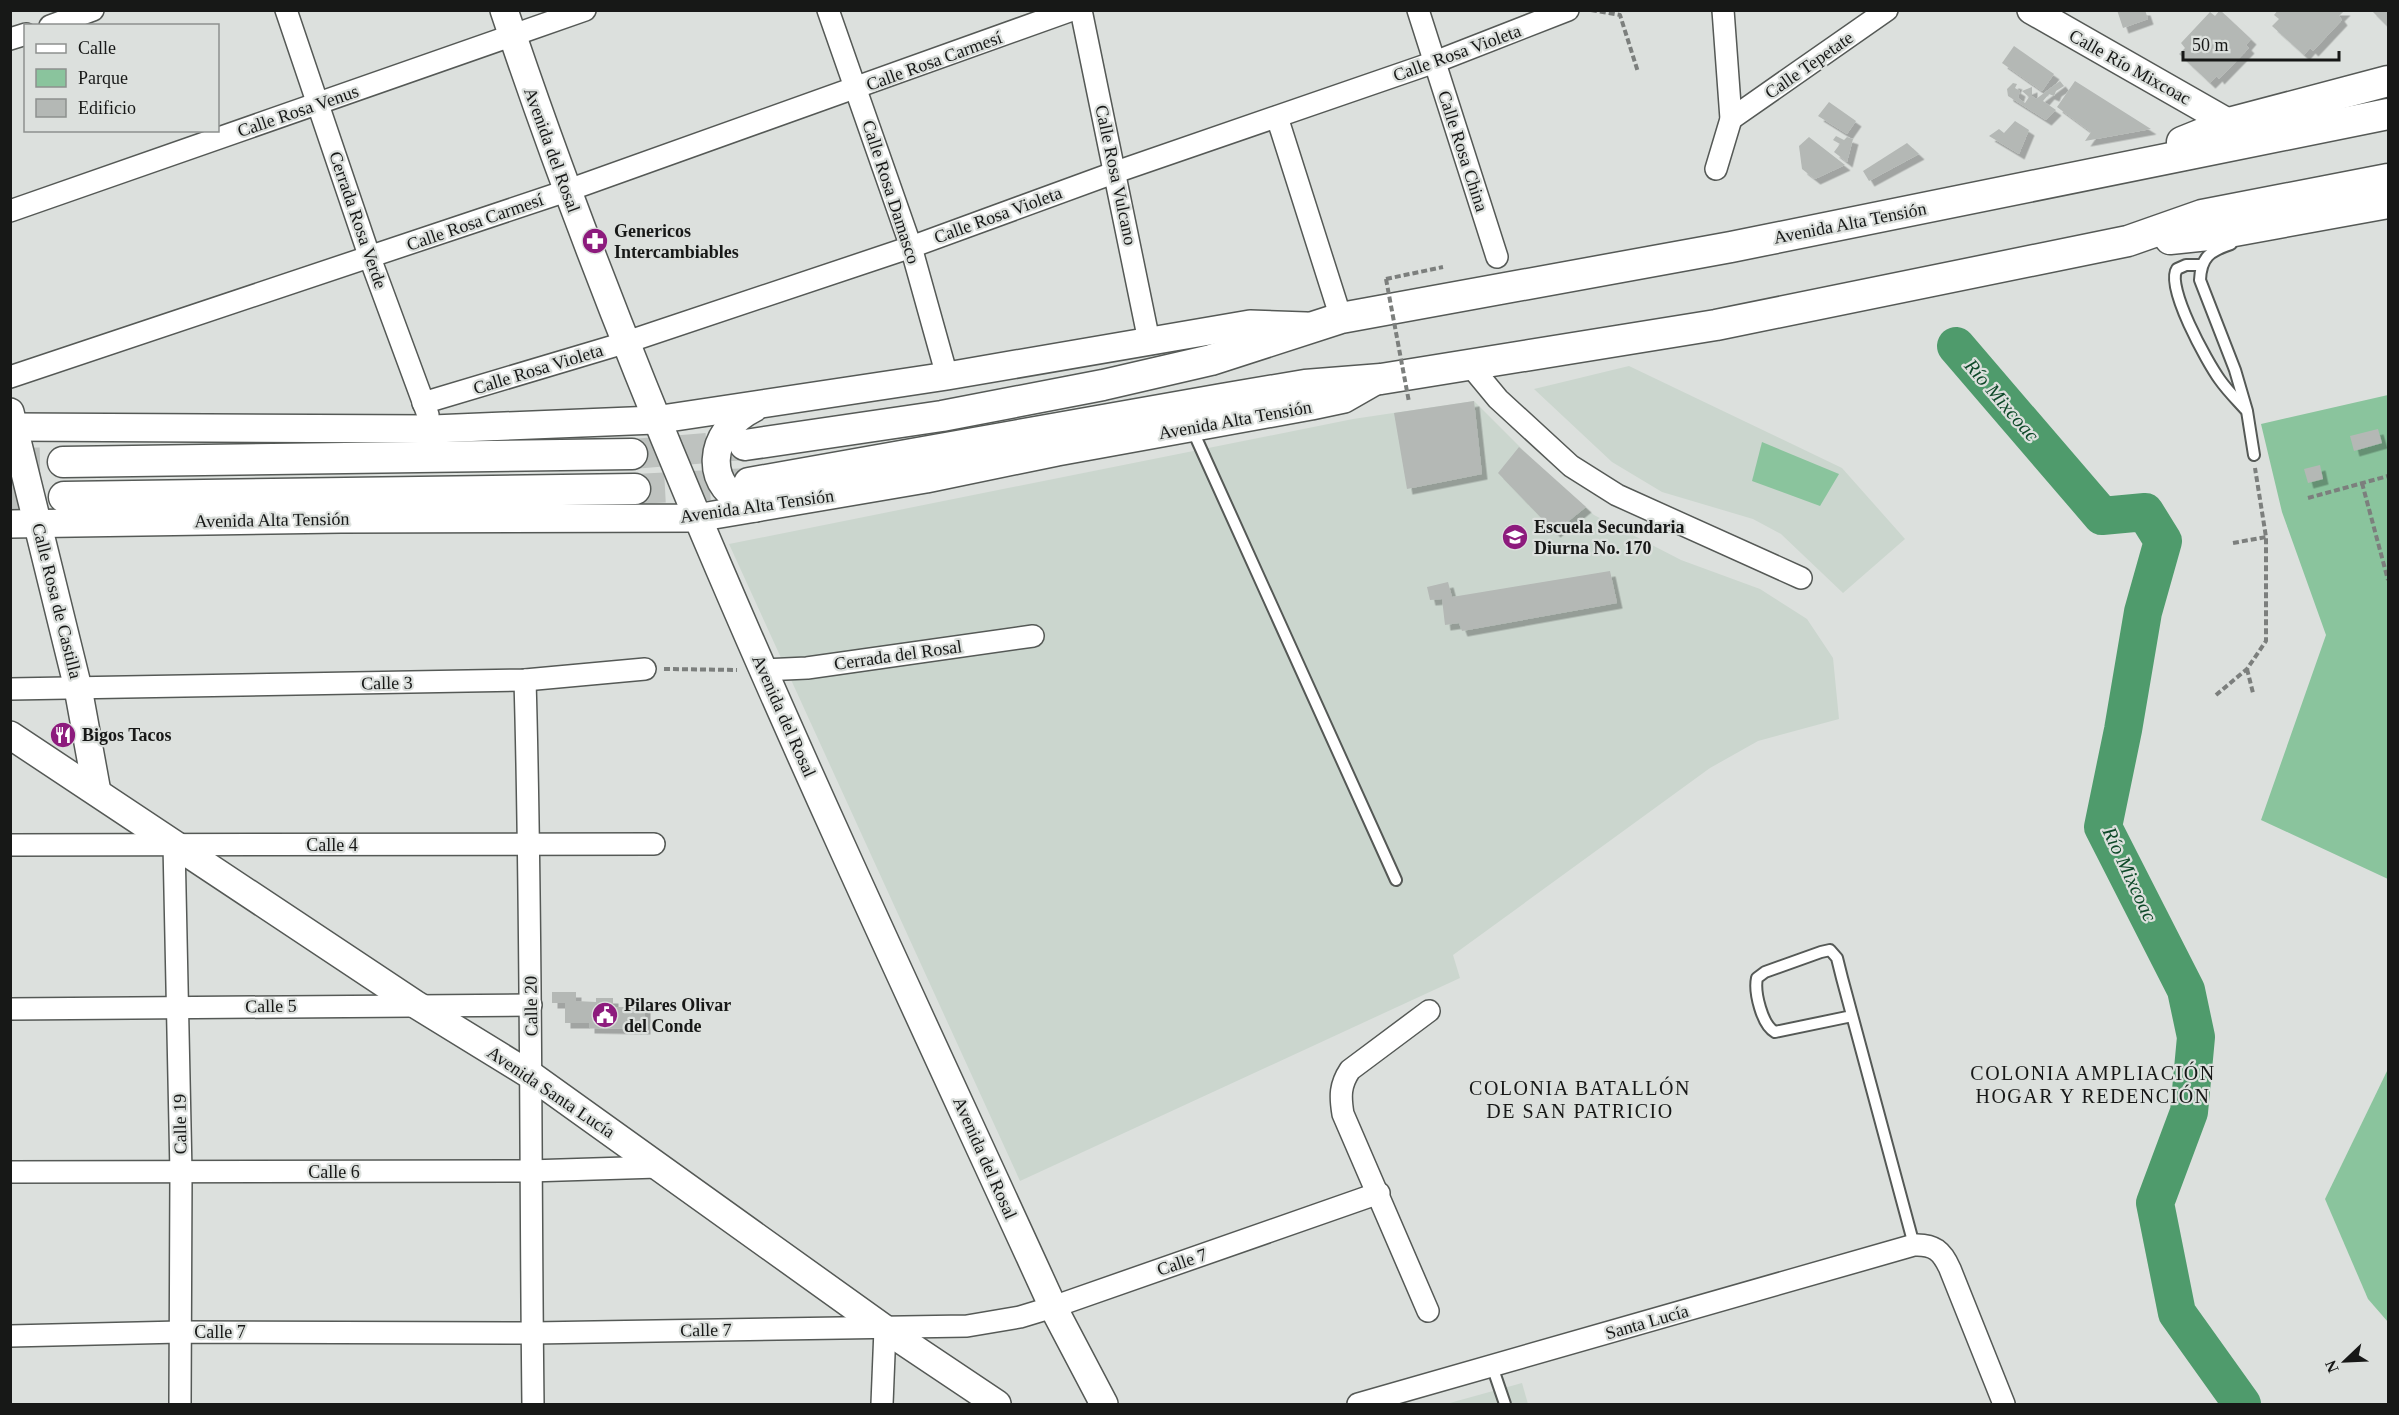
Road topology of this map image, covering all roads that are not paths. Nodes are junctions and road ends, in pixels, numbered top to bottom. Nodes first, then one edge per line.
1 (93, 10) edge
2 (286, 10) edge
3 (585, 10) edge
4 (828, 10) edge
5 (1072, 10) edge
6 (1081, 10) edge
7 (1418, 10) edge
8 (1568, 10) edge
9 (1723, 10) edge
10 (1887, 10) edge
11 (2031, 10) edge
12 (508, 22) edge
13 (55, 24) edge
14 (1435, 62) junction
15 (2388, 81) edge
16 (857, 89) junction
17 (318, 105) junction
18 (2388, 114) edge
19 (1277, 117) junction
20 (1731, 119) junction
21 (2229, 123) junction
22 (2124, 166) junction
23 (1716, 169) dead end
24 (1116, 172) junction
25 (2388, 180) edge
26 (566, 191) junction
27 (2378, 208) edge
28 (10, 211) edge
29 (2308, 229) dead end
30 (2258, 239) dead end
31 (2128, 241) junction
32 (911, 247) junction
33 (1497, 257) dead end
34 (370, 258) junction
35 (2200, 265) junction
36 (1341, 318) junction
37 (1311, 326) junction
38 (1149, 340) junction
39 (624, 343) junction
40 (1470, 364) junction
41 (947, 376) junction
42 (10, 377) edge
43 (1381, 379) junction
44 (423, 403) junction
45 (758, 406) junction
46 (2247, 411) junction
47 (655, 420) junction
48 (12, 422) edge
49 (1192, 428) junction
50 (433, 429) junction
51 (745, 445) tunnel mouth
52 (632, 454) tunnel mouth
53 (2254, 455) road end
54 (63, 462) tunnel mouth
55 (636, 489) tunnel mouth
56 (752, 495) junction
57 (64, 497) tunnel mouth
58 (696, 518) junction
59 (37, 523) junction
60 (10, 524) edge
61 (1801, 578) dead end
62 (1033, 636) dead end
63 (645, 669) road end
64 (763, 670) junction
65 (525, 680) junction
66 (78, 688) junction
67 (10, 689) edge
68 (10, 735) edge
69 (97, 792) junction
70 (10, 844) edge
71 (174, 844) junction
72 (654, 844) dead end
73 (529, 846) junction
74 (1396, 880) dead end
75 (415, 1004) junction
76 (531, 1005) junction
77 (179, 1008) junction
78 (10, 1009) edge
79 (1430, 1011) dead end
80 (1852, 1016) junction
81 (532, 1076) junction
82 (657, 1167) junction
83 (529, 1171) junction
84 (10, 1172) edge
85 (181, 1173) junction
86 (1379, 1193) junction
87 (1914, 1245) junction
88 (1053, 1307) junction
89 (1428, 1311) dead end
90 (885, 1329) junction
91 (180, 1332) junction
92 (532, 1333) junction
93 (10, 1336) edge
94 (1492, 1366) junction
95 (180, 1404) edge
96 (533, 1404) edge
97 (882, 1404) edge
98 (997, 1404) edge
99 (1104, 1404) edge
100 (1358, 1404) edge
101 (1505, 1404) edge
102 (2004, 1404) edge

1 - 13 street
2 - 17 street, Cerrada Rosa Verde
3 - 12 street, Calle Rosa Venus
4 - 16 street, Calle Rosa Damasco
5 - 16 street, Calle Rosa Carmesí
6 - 24 street, Calle Rosa Vulcano
7 - 14 street, Calle Rosa China
8 - 14 street, Calle Rosa Violeta
9 - 20 street
10 - 20 street, Calle Tepetate
11 - 21 street, Calle Río Mixcoac
12 - 17 street, Calle Rosa Venus
12 - 26 street, Avenida del Rosal
14 - 19 street, Calle Rosa Violeta
14 - 33 street, Calle Rosa China
15 - 21 main road
16 - 26 street, Calle Rosa Carmesí
16 - 32 street, Calle Rosa Damasco
17 - 28 street, Calle Rosa Venus
17 - 34 street, Cerrada Rosa Verde
18 - 22 main road, Avenida Alta Tensión
19 - 24 street, Calle Rosa Violeta
19 - 36 street
20 - 23 street
21 - 22 main road
22 - 36 main road, Avenida Alta Tensión
24 - 32 street, Calle Rosa Violeta
24 - 38 street, Calle Rosa Vulcano
25 - 31 main road, Avenida Alta Tensión
26 - 34 street, Calle Rosa Carmesí
26 - 39 street, Avenida del Rosal
27 - 29 lane
27 - 31 main road
30 - 35 lane
31 - 40 main road, Avenida Alta Tensión
32 - 39 street, Calle Rosa Violeta
32 - 41 street, Calle Rosa Damasco
34 - 42 street, Calle Rosa Carmesí
34 - 44 street, Cerrada Rosa Verde
35 - 46 lane
35 - 46 lane
36 - 37 main road, Avenida Alta Tensión
37 - 38 street, Avenida Alta Tensión
37 - 51 main road, Avenida Alta Tensión
38 - 41 street, Avenida Alta Tensión
39 - 44 street, Calle Rosa Violeta
39 - 47 street, Avenida del Rosal
40 - 43 main road, Avenida Alta Tensión
40 - 61 street
41 - 45 street, Avenida Alta Tensión
43 - 49 street, Avenida Alta Tensión
43 - 56 main road, Avenida Alta Tensión
44 - 50 street, Cerrada Rosa Verde
45 - 47 street, Avenida Alta Tensión
45 - 56 street
46 - 53 lane
47 - 50 street, Avenida Alta Tensión
47 - 58 street, Avenida del Rosal
48 - 50 street, Avenida Alta Tensión
48 - 59 street, Calle Rosa de Castilla
49 - 56 street, Avenida Alta Tensión
49 - 74 lane
52 - 54 main road
55 - 57 main road, Avenida Alta Tensión
56 - 58 street, Avenida Alta Tensión
58 - 59 street, Avenida Alta Tensión
58 - 64 street, Avenida del Rosal
59 - 60 street, Avenida Alta Tensión
59 - 66 street, Calle Rosa de Castilla
62 - 64 street, Cerrada del Rosal
63 - 65 street, Calle 3
64 - 88 street, Avenida del Rosal
65 - 66 street, Calle 3
65 - 73 street, Calle 20
66 - 67 street, Calle 3
66 - 69 street, Calle Rosa de Castilla
68 - 69 street, Avenida Santa Lucía
69 - 71 street, Avenida Santa Lucía
70 - 71 street, Calle 4
71 - 73 street, Calle 4
71 - 75 street, Avenida Santa Lucía
71 - 77 street, Calle 19
72 - 73 street, Calle 4
73 - 76 street, Calle 20
75 - 76 street, Calle 5
75 - 77 street, Calle 5
75 - 81 street, Avenida Santa Lucía
76 - 81 street, Calle 20
77 - 78 street, Calle 5
77 - 85 street, Calle 19
79 - 86 street
80 - 80 lane
80 - 87 lane
81 - 82 street, Avenida Santa Lucía
81 - 83 street, Calle 20
82 - 83 street, Calle 6
82 - 90 street, Avenida Santa Lucía
83 - 85 street, Calle 6
83 - 92 street, Calle 20
84 - 85 street, Calle 6
85 - 91 street, Calle 19
86 - 88 street, Calle 7
86 - 89 street
87 - 94 street, Santa Lucía
87 - 102 street, Santa Lucía
88 - 90 street, Calle 7
88 - 99 street, Avenida del Rosal
90 - 92 street, Calle 7
90 - 97 street
90 - 98 street, Avenida Santa Lucía
91 - 92 street, Calle 7
91 - 93 street, Calle 7
91 - 95 street, Calle 19
92 - 96 street, Calle 20
94 - 100 street, Santa Lucía
94 - 101 lane

